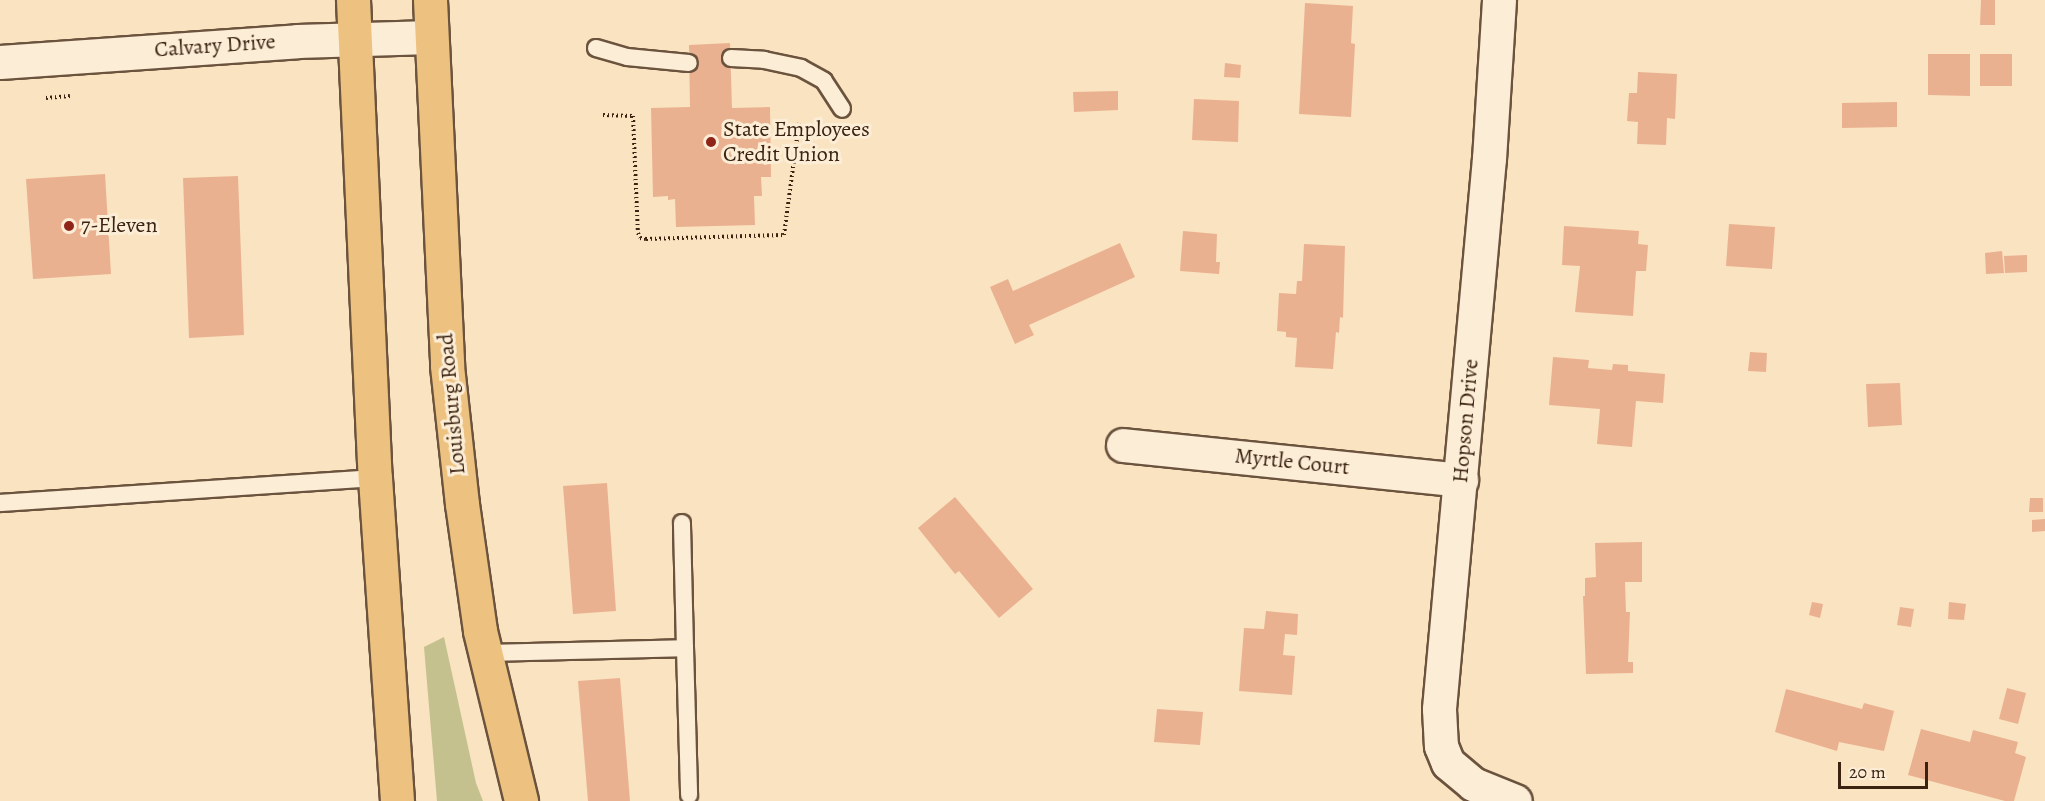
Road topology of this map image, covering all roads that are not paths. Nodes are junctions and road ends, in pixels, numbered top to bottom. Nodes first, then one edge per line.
1 (353, 0) edge
2 (430, 0) edge
3 (1499, 0) edge
4 (430, 37) junction
5 (354, 38) junction
6 (596, 48) dead end
7 (731, 58) dead end
8 (0, 62) edge
9 (689, 63) dead end
10 (842, 110) dead end
11 (1123, 445) dead end
12 (375, 478) junction
13 (1461, 480) junction
14 (0, 503) edge
15 (682, 523) dead end
16 (685, 648) junction
17 (485, 653) junction
18 (689, 795) dead end
19 (397, 801) edge
20 (522, 801) edge
21 (1515, 801) edge

1 - 5 highway
2 - 4 highway, Louisburg Road
3 - 13 street, Hopson Drive
4 - 5 street, Calvary Drive
4 - 17 highway, Louisburg Road
5 - 8 street, Calvary Drive
5 - 12 highway
6 - 9 lane
7 - 10 lane
11 - 13 street, Myrtle Court
12 - 14 lane
12 - 19 highway
13 - 21 street, Hopson Drive
15 - 16 lane
16 - 17 lane
16 - 18 lane
17 - 20 highway, Louisburg Road

